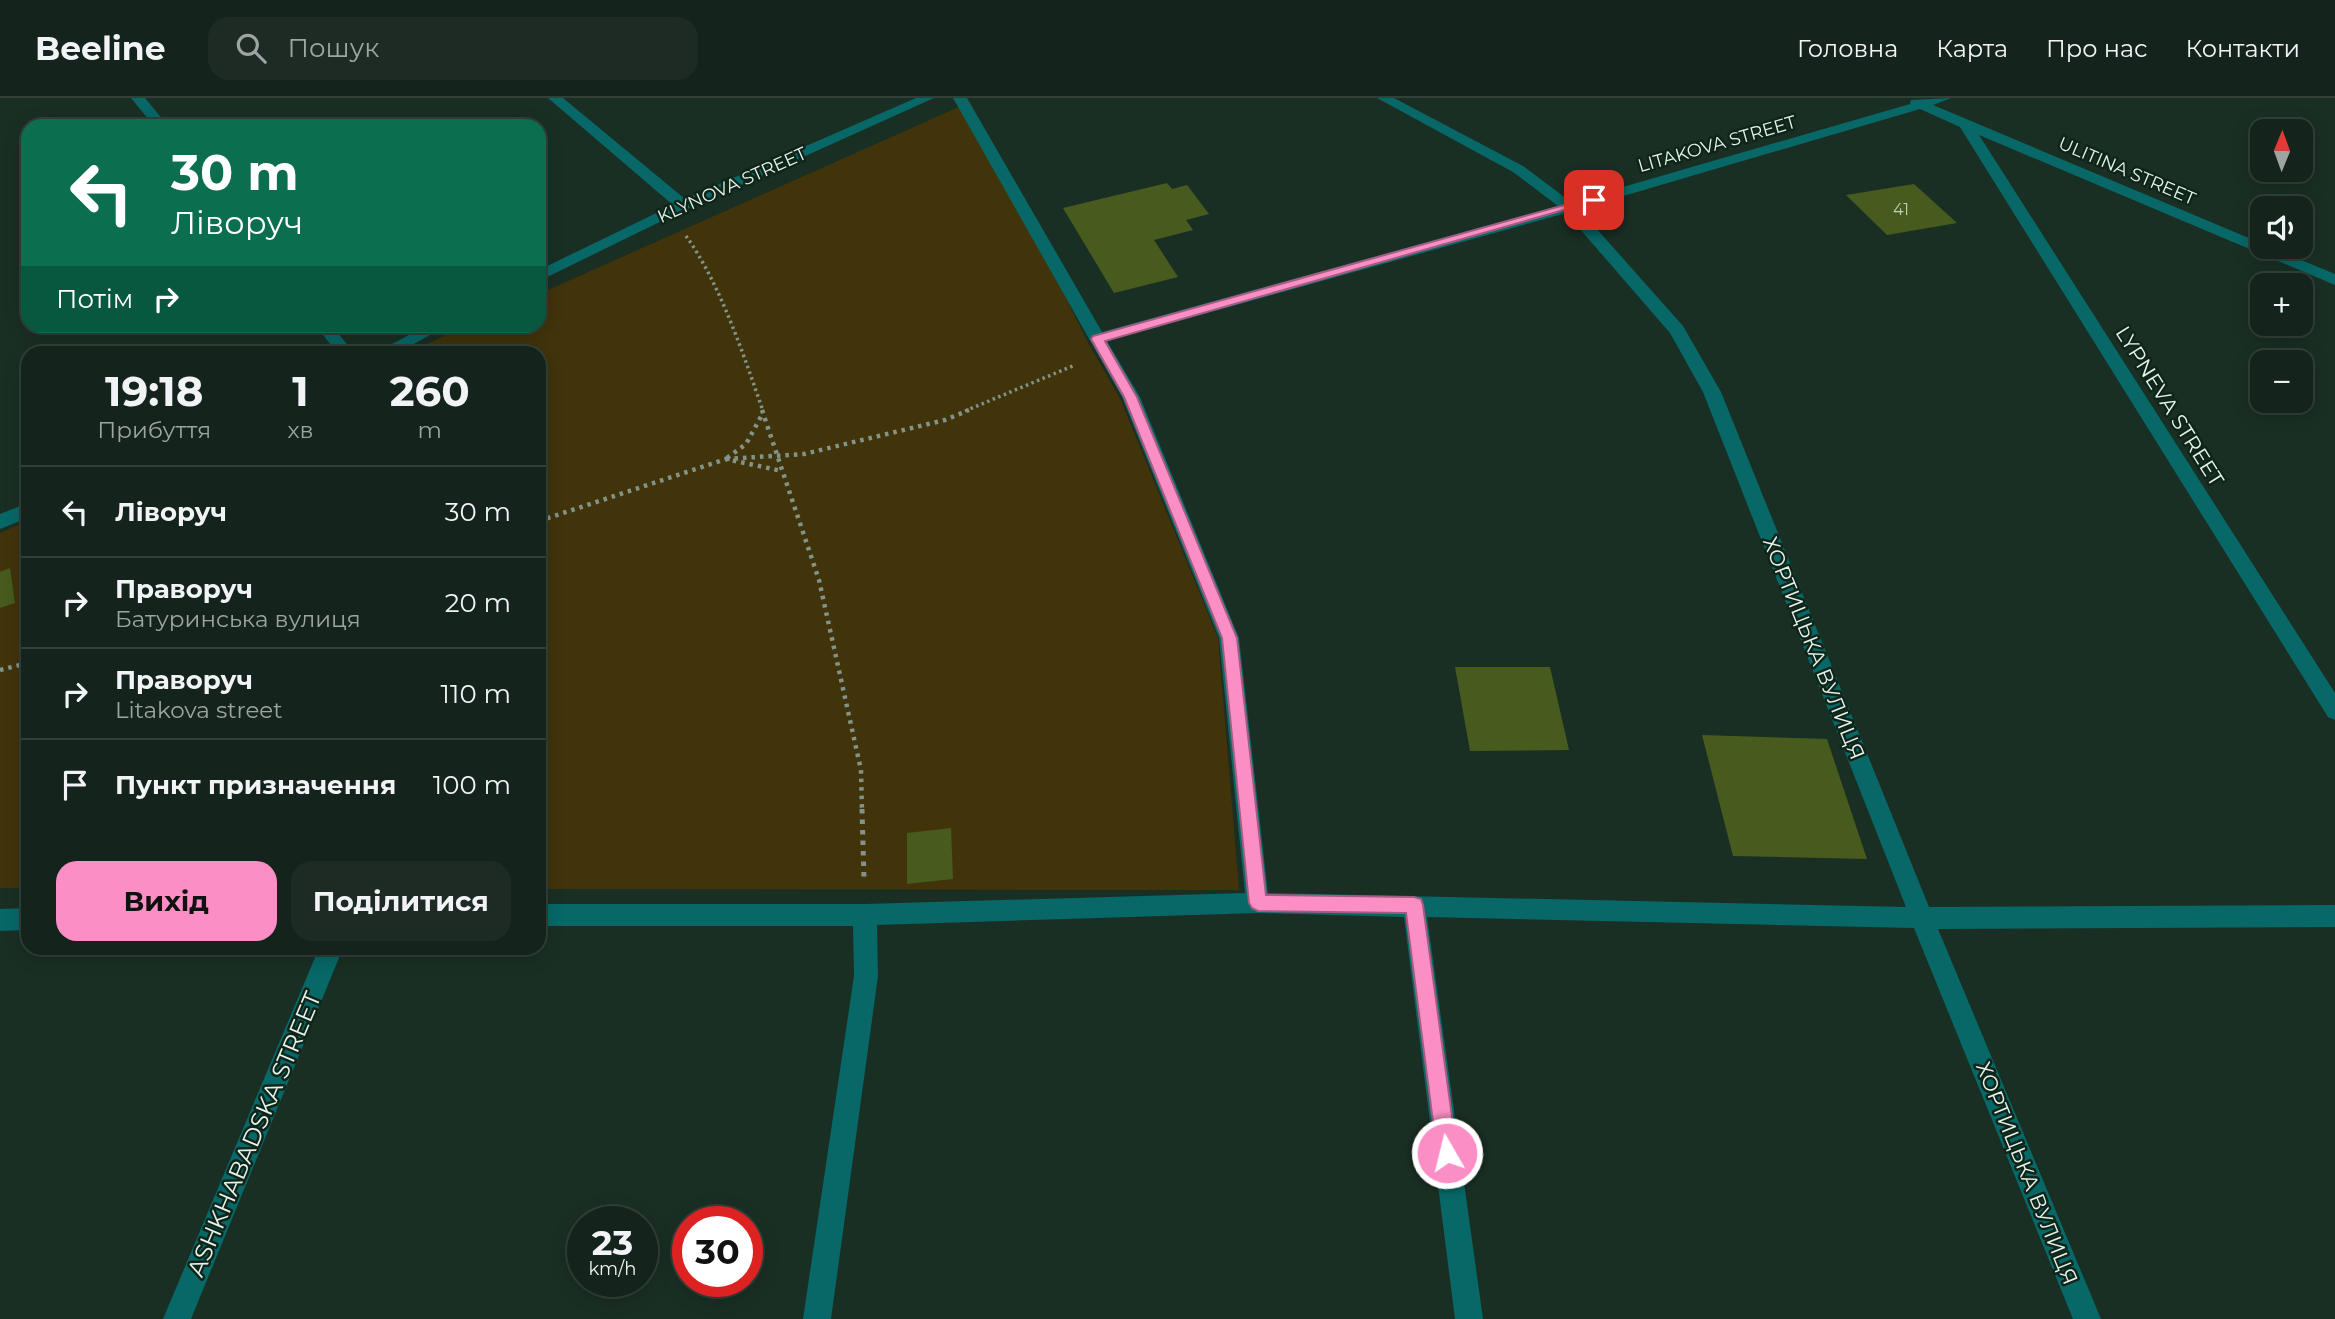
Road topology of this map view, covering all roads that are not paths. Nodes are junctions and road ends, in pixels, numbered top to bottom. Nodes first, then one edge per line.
1 (138, 98) edge
2 (555, 98) edge
3 (927, 98) edge
4 (960, 98) edge
5 (1384, 98) edge
6 (1904, 98) edge
7 (1944, 98) edge
8 (1921, 105) junction
9 (155, 119) edge
10 (1966, 125) junction
11 (1569, 207) junction
12 (677, 209) junction
13 (546, 273) edge
14 (2335, 279) edge
15 (424, 333) edge
16 (397, 346) edge
17 (1101, 346) junction
18 (21, 513) edge
19 (0, 522) edge
20 (2335, 711) edge
21 (1258, 903) junction
22 (1414, 905) junction
23 (546, 915) edge
24 (865, 915) junction
25 (2335, 916) edge
26 (1922, 918) junction
27 (21, 919) edge
28 (0, 920) edge
29 (328, 955) edge
30 (177, 1319) edge
31 (817, 1319) edge
32 (1469, 1319) edge
33 (2087, 1319) edge

1 - 9 street
2 - 12 street
3 - 12 street, KLYNOVA STREET
4 - 17 street
5 - 11 street, ХОРТИЦЬКА ВУЛИЦЯ
6 - 8 street, ULITINA STREET
7 - 8 street, LITAKOVA STREET
8 - 10 street, ULITINA STREET
8 - 11 street, LITAKOVA STREET
10 - 14 street, ULITINA STREET
10 - 20 street, LYPNEVA STREET
11 - 17 street, LITAKOVA STREET
11 - 26 street, ХОРТИЦЬКА ВУЛИЦЯ
12 - 13 street, KLYNOVA STREET
15 - 16 street
17 - 21 street
18 - 19 street
21 - 22 street
21 - 24 street
22 - 26 street
22 - 32 street
23 - 24 street
24 - 31 street
25 - 26 street
26 - 33 street, ХОРТИЦЬКА ВУЛИЦЯ
27 - 28 street
29 - 30 street, ASHKHABADSKA STREET

